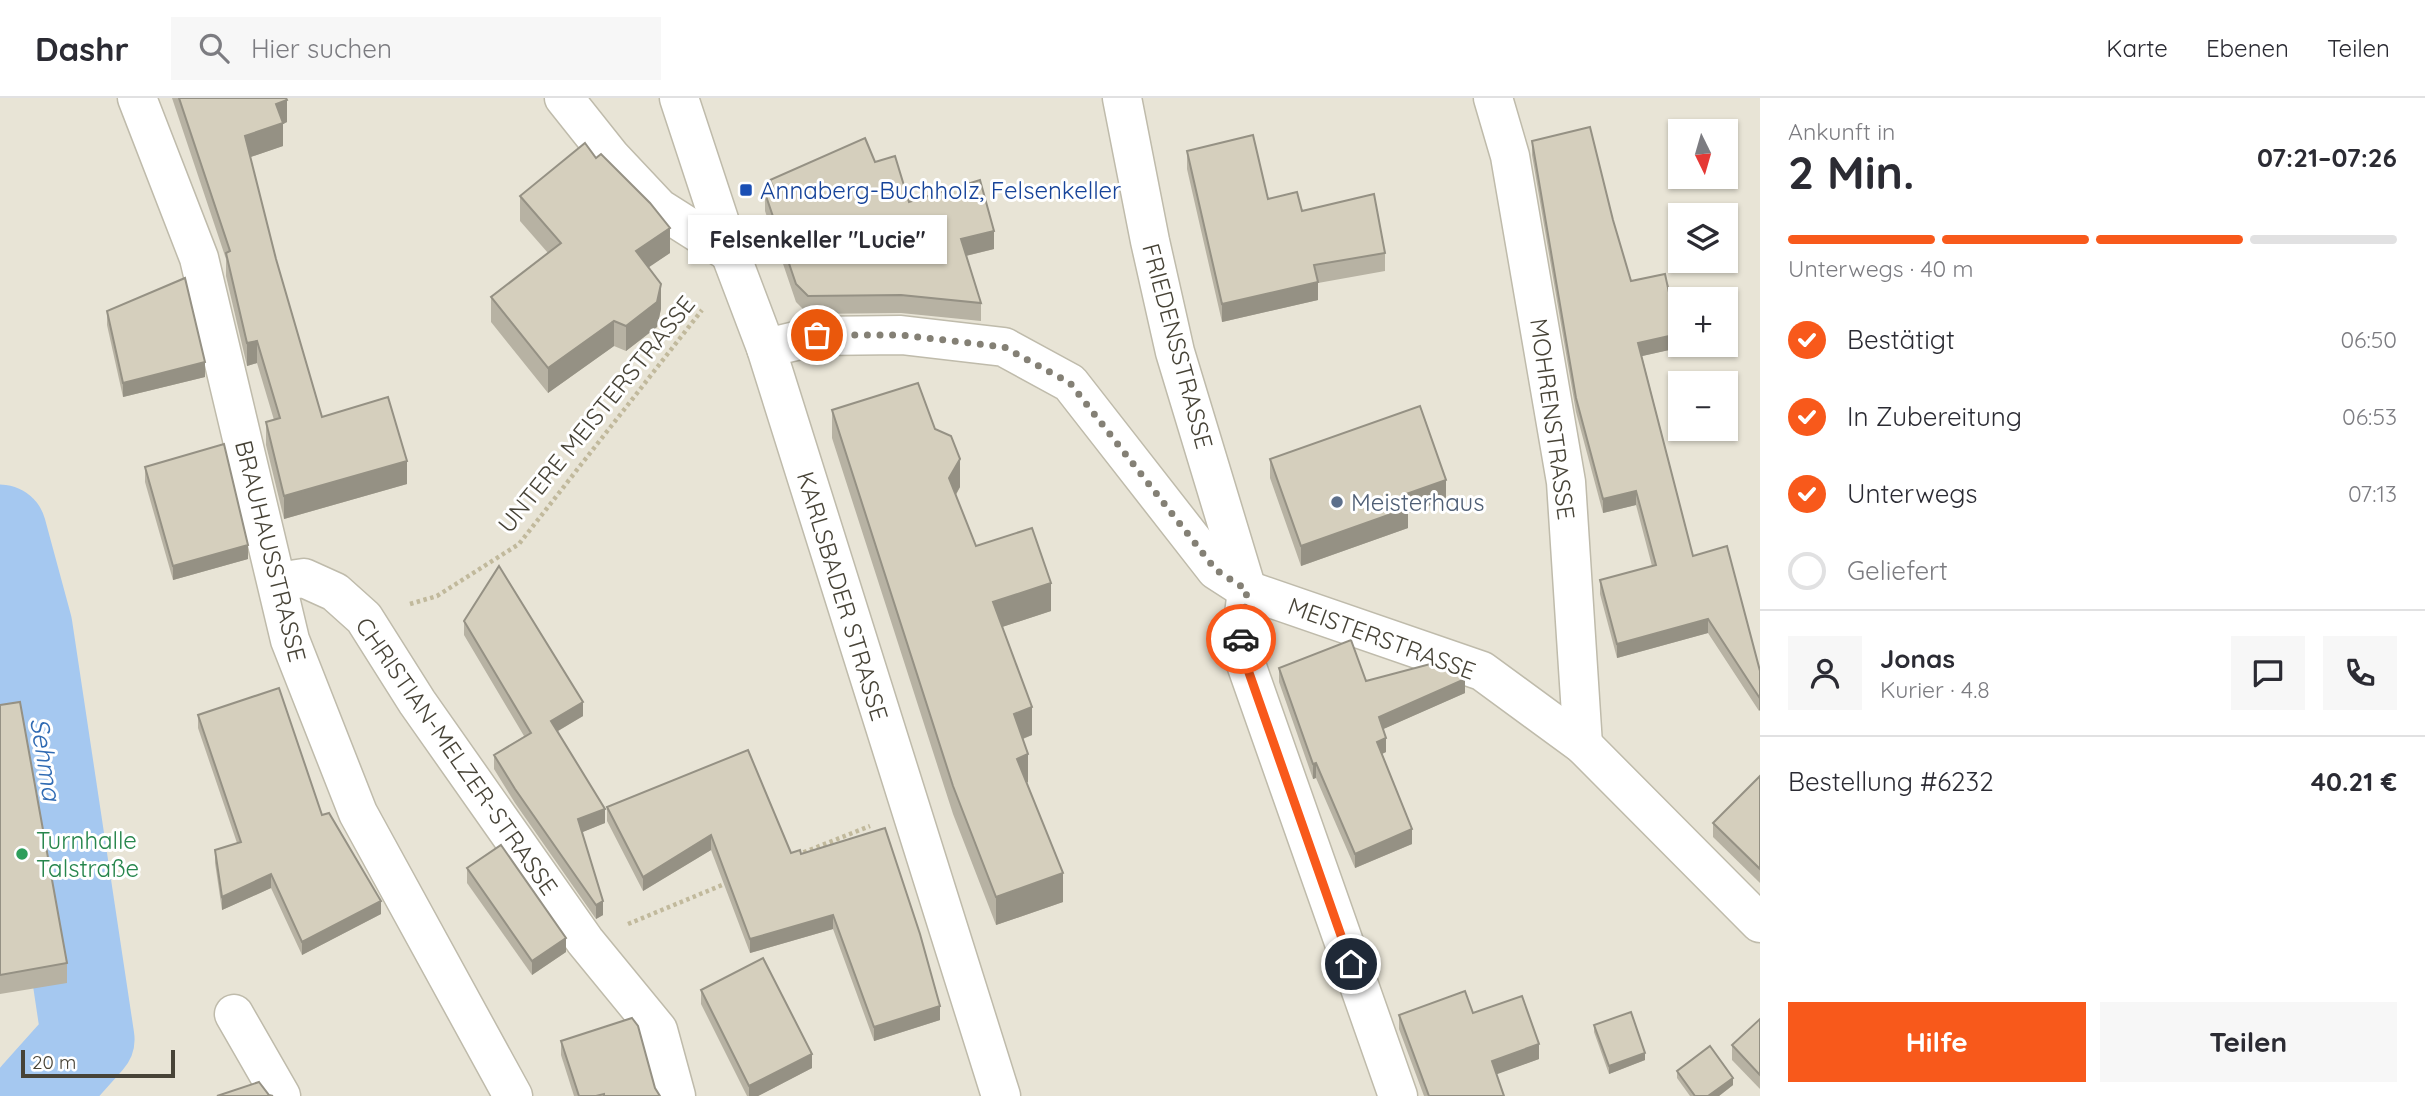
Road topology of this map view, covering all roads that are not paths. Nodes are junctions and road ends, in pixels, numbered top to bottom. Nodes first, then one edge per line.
1 (136, 98) edge
2 (564, 98) edge
3 (679, 98) edge
4 (1122, 98) edge
5 (1493, 98) edge
6 (736, 268) junction
7 (766, 348) junction
8 (277, 582) junction
9 (1247, 590) junction
10 (1583, 745) junction
11 (1760, 923) edge
12 (234, 1014) dead end
13 (281, 1096) edge
14 (513, 1096) edge
15 (676, 1096) edge
16 (1001, 1096) edge
17 (1398, 1096) edge

1 - 8 street, BRAUHAUSSTRASSE
2 - 6 street
3 - 6 street, KARLSBADER STRASSE
4 - 9 street, FRIEDENSSTRASSE
5 - 10 street, MOHRENSTRASSE
6 - 7 street, KARLSBADER STRASSE
7 - 9 street, MEISTERSTRASSE
7 - 16 street, KARLSBADER STRASSE
8 - 14 street, BRAUHAUSSTRASSE
8 - 15 street, CHRISTIAN-MELZER-STRASSE
9 - 10 street, MEISTERSTRASSE
9 - 17 street
10 - 11 street, MEISTERSTRASSE
12 - 13 street

